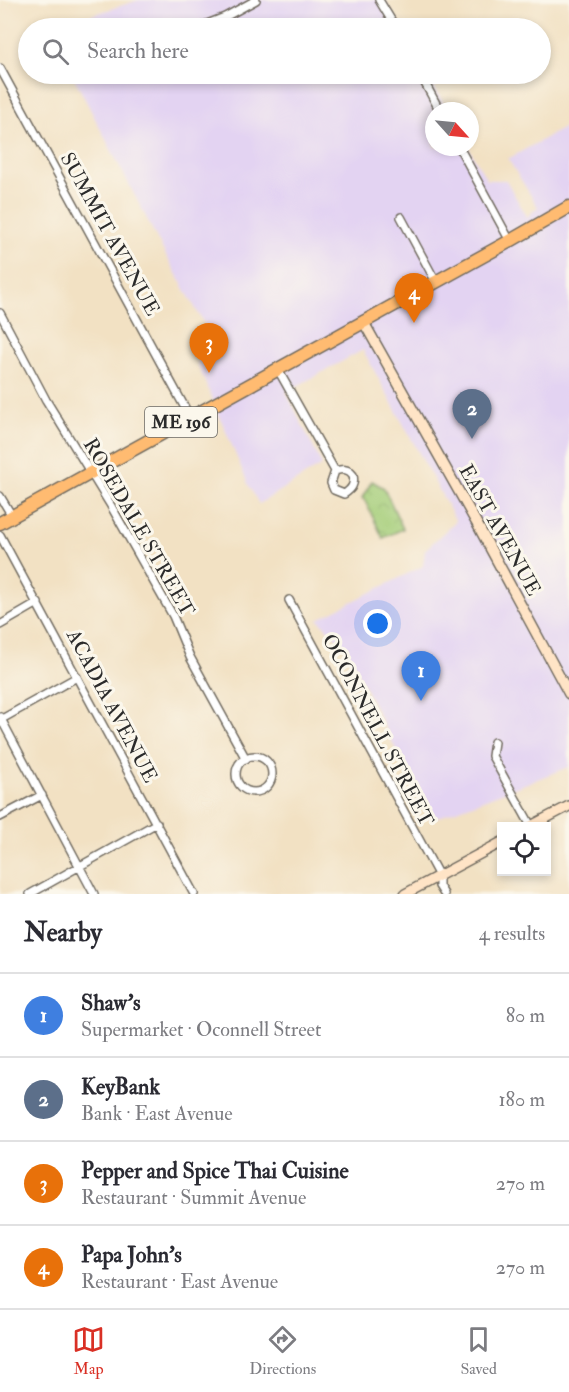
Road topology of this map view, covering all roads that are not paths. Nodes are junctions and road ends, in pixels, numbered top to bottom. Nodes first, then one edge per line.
1 (256, 0) edge
2 (379, 0) edge
3 (222, 18) edge
4 (390, 18) edge
5 (0, 68) edge
6 (425, 84) edge
7 (435, 102) edge
8 (464, 156) edge
9 (569, 207) edge
10 (401, 217) dead end
11 (510, 241) junction
12 (436, 282) junction
13 (0, 313) edge
14 (363, 321) junction
15 (277, 368) junction
16 (189, 417) junction
17 (335, 471) dead end
18 (90, 472) junction
19 (0, 496) edge
20 (12, 516) junction
21 (0, 523) edge
22 (0, 535) edge
23 (289, 600) dead end
24 (38, 603) junction
25 (0, 625) edge
26 (77, 677) junction
27 (569, 694) edge
28 (0, 719) edge
29 (494, 742) dead end
30 (246, 759) junction
31 (42, 795) junction
32 (569, 806) edge
33 (0, 817) edge
34 (529, 822) edge
35 (539, 822) edge
36 (157, 823) junction
37 (497, 844) edge
38 (80, 866) junction
39 (439, 876) junction
40 (30, 894) edge
41 (94, 894) edge
42 (194, 894) edge
43 (405, 894) edge
44 (444, 894) edge

1 - 3 street
2 - 4 street
5 - 16 street, SUMMIT AVENUE
6 - 7 street
8 - 11 street
9 - 11 highway, ME 196
10 - 12 street
11 - 12 highway, ME 196
12 - 14 highway, ME 196
13 - 18 street, ROSEDALE STREET
14 - 15 highway, ME 196
14 - 27 main road, EAST AVENUE
15 - 16 highway, ME 196
15 - 17 street
16 - 18 highway, ME 196
18 - 20 highway, ME 196
18 - 30 street, ROSEDALE STREET
19 - 20 street
20 - 21 highway, ME 196
22 - 24 street, ACADIA AVENUE
23 - 39 street, OCONNELL STREET
24 - 25 street
24 - 26 street, ACADIA AVENUE
26 - 28 street
26 - 36 street, ACADIA AVENUE
28 - 31 street
29 - 34 street
30 - 30 street
31 - 33 street
31 - 38 street
32 - 35 main road
36 - 38 street
36 - 42 street, ACADIA AVENUE
37 - 39 main road
38 - 40 street
38 - 41 street
39 - 43 main road
39 - 44 street, OCONNELL STREET

